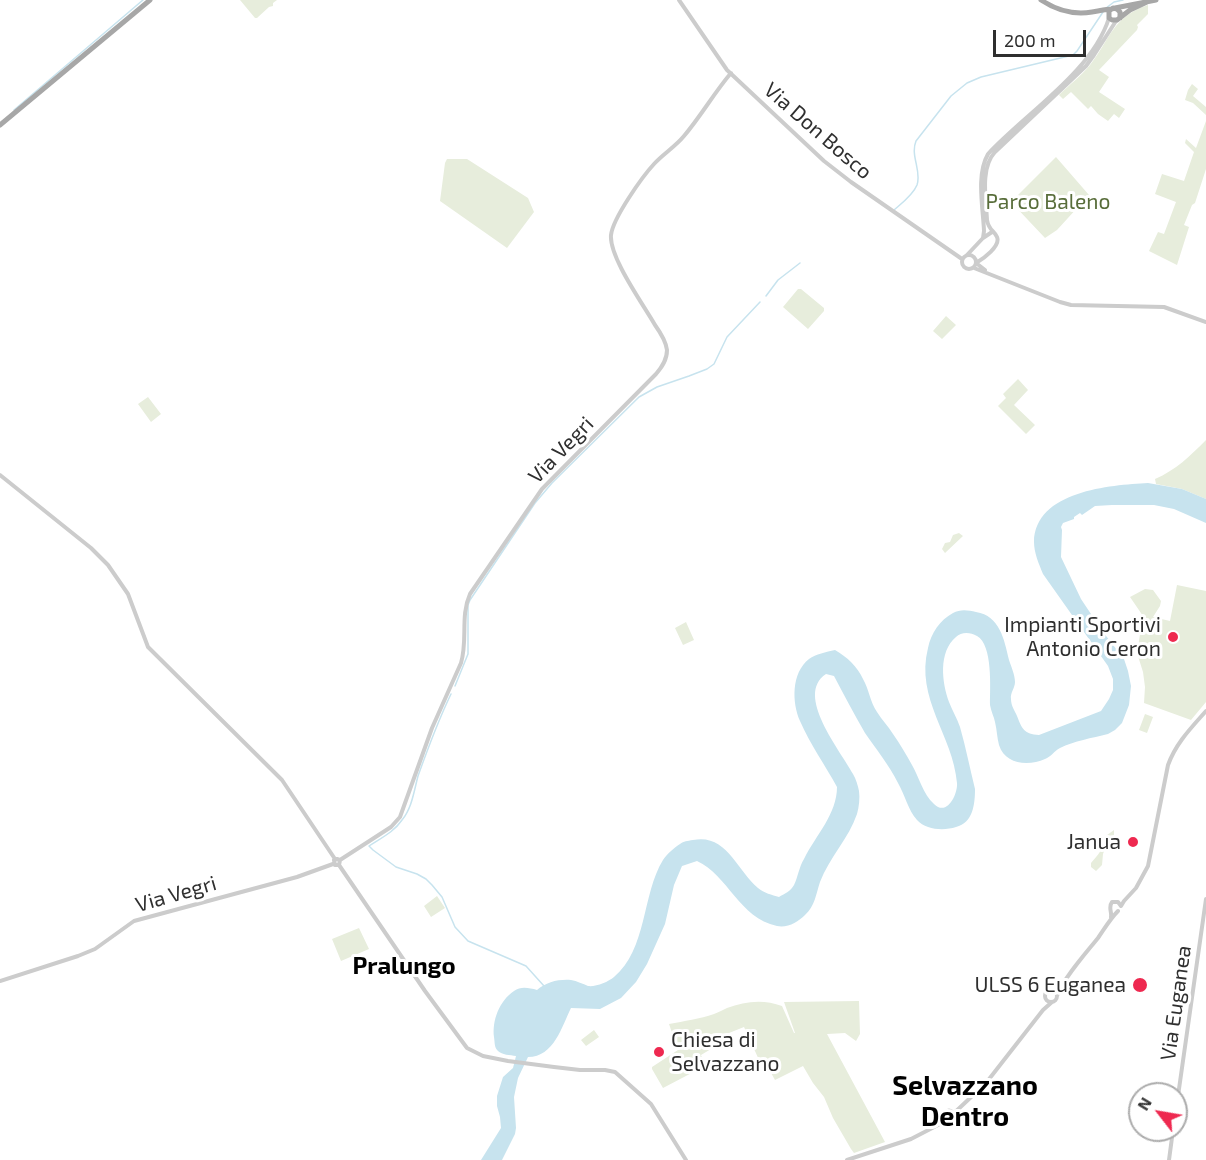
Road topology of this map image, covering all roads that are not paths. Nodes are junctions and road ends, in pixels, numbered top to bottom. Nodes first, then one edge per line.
1 (150, 0) edge
2 (679, 0) edge
3 (1041, 0) edge
4 (1156, 0) edge
5 (1147, 2) junction
6 (1105, 12) junction
7 (1118, 19) junction
8 (731, 73) junction
9 (0, 125) edge
10 (992, 232) junction
11 (983, 238) junction
12 (967, 255) junction
13 (962, 259) junction
14 (976, 263) junction
15 (974, 268) junction
16 (985, 270) dead end
17 (1206, 322) edge
18 (0, 475) edge
19 (1206, 711) edge
20 (337, 862) junction
21 (1206, 899) edge
22 (1119, 906) junction
23 (1111, 910) junction
24 (1111, 918) junction
25 (0, 981) edge
26 (1062, 985) junction
27 (1052, 990) junction
28 (1057, 996) junction
29 (1045, 998) junction
30 (1052, 1002) junction
31 (1043, 1010) junction
32 (1180, 1082) edge
33 (1171, 1142) edge
34 (686, 1160) edge
35 (847, 1160) edge
36 (1169, 1160) edge

1 - 9 main road
2 - 8 street, Via Don Bosco
3 - 6 main road
4 - 5 main road
5 - 6 main road
5 - 7 main road
6 - 7 main road
6 - 7 main road
6 - 11 street
7 - 10 street
8 - 13 street, Via Don Bosco
8 - 20 street, Via Vegri
10 - 11 street
10 - 14 street
11 - 12 street
12 - 13 street
12 - 14 street
13 - 15 street, Via Don Bosco
14 - 15 street
14 - 16 street
15 - 17 street, Via Don Bosco
18 - 20 street
19 - 22 street
20 - 25 street, Via Vegri
20 - 34 street
21 - 32 street, Via Euganea
22 - 23 street
22 - 23 street
22 - 24 street
23 - 24 street
24 - 26 street
26 - 27 street
26 - 28 street
27 - 28 street
27 - 29 street
28 - 30 street
29 - 30 street
29 - 31 street
30 - 31 street
31 - 35 street
33 - 36 street

